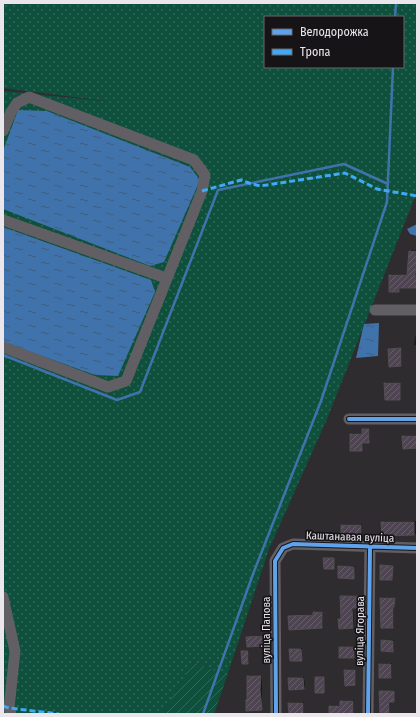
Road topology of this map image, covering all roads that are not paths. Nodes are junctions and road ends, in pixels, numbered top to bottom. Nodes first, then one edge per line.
1 (3, 131) edge
2 (3, 220) edge
3 (166, 278) junction
4 (375, 310) dead end
5 (417, 310) edge
6 (3, 348) edge
7 (349, 419) dead end
8 (417, 419) edge
9 (370, 547) junction
10 (282, 548) joint
11 (417, 548) edge
12 (3, 597) edge
13 (11, 714) edge
14 (276, 714) edge
15 (368, 714) edge

1 - 3 street
2 - 3 street
3 - 6 street
4 - 5 street
7 - 8 street
9 - 10 street, Каштанавая вуліца
9 - 11 street, Каштанавая вуліца
9 - 15 street, вуліца Ягорава
10 - 14 street, вуліца Папова
12 - 13 street

